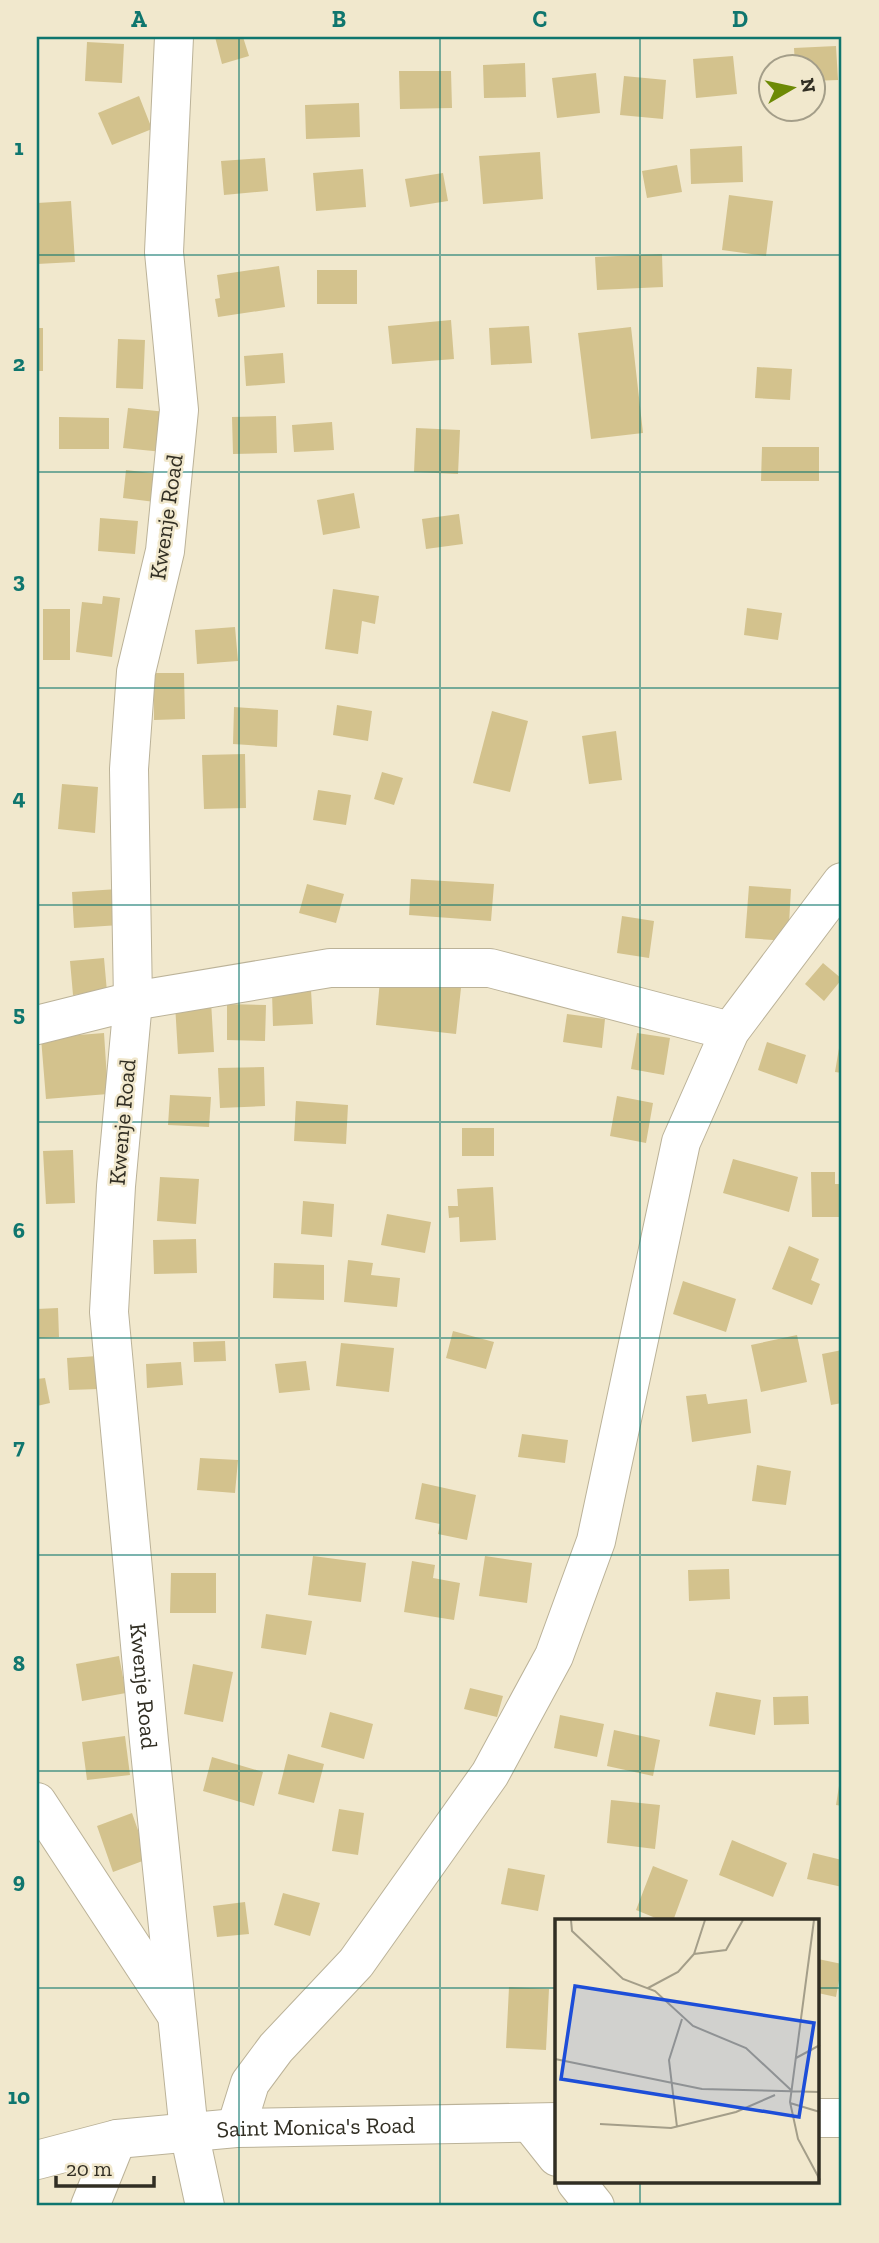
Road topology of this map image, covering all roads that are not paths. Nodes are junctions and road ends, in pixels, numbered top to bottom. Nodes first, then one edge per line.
1 (174, 37) edge
2 (842, 882) edge
3 (133, 1001) junction
4 (37, 1026) edge
5 (730, 1031) junction
6 (37, 1802) edge
7 (177, 2014) junction
8 (820, 2118) edge
9 (842, 2118) edge
10 (543, 2123) edge
11 (236, 2128) junction
12 (189, 2132) junction
13 (117, 2139) junction
14 (555, 2152) edge
15 (37, 2160) edge
16 (578, 2184) edge
17 (90, 2206) edge
18 (205, 2206) edge
19 (596, 2206) edge

1 - 3 street, Kwenje Road
2 - 5 street
3 - 4 street
3 - 5 street
3 - 7 street, Kwenje Road
5 - 11 street
6 - 7 street
7 - 12 street, Kwenje Road
8 - 9 street
10 - 11 street, Saint Monica's Road
10 - 14 street
11 - 12 street, Saint Monica's Road
12 - 13 street, Saint Monica's Road
12 - 18 street, Kwenje Road
13 - 15 street, Saint Monica's Road
13 - 17 street
16 - 19 street

